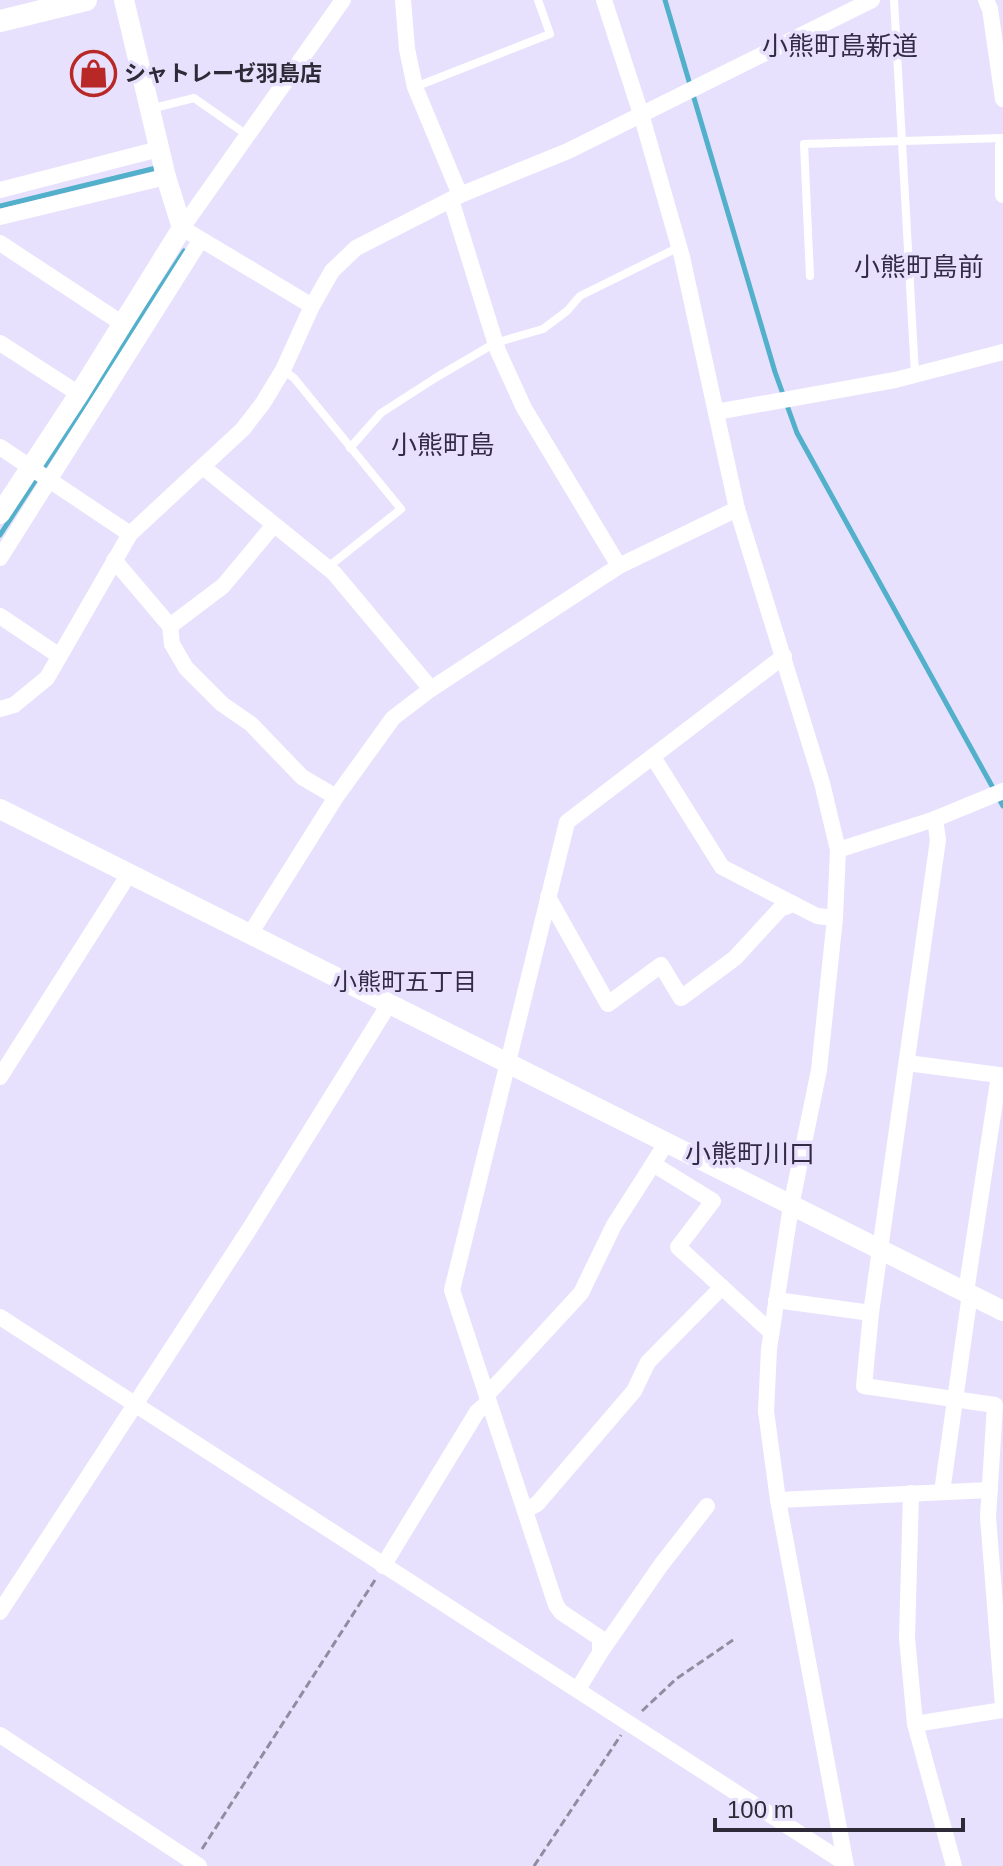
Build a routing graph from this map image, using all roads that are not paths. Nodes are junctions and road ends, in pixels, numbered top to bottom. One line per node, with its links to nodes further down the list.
1 (86, 0): 10 (main road)
2 (124, 0): 13 (street)
3 (343, 0): 15 (street)
4 (403, 0): 11 (street)
5 (538, 0): 11 (lane)
6 (604, 0): 14 (street)
7 (872, 0): 14 (street)
8 (894, 0): 17 (lane)
9 (993, 5): 12 (street)
10 (0, 21)
11 (415, 87): 23 (street)
12 (1003, 99)
13 (149, 109): 15 (lane); 19 (street)
14 (641, 114): 23 (street); 28 (street)
15 (248, 136): 25 (street)
16 (1003, 138): 17 (lane)
17 (902, 139): 29 (lane); 37 (lane)
18 (1003, 146): 22 (street)
19 (159, 149): 20 (street); 21 (street)
20 (166, 177): 24 (street); 25 (street)
21 (0, 190)
22 (1003, 195)
23 (455, 198): 30 (street); 33 (street)
24 (0, 217)
25 (182, 228): 26 (street); 31 (street)
26 (200, 241): 30 (street); 35 (street)
27 (0, 243): 31 (street)
28 (679, 247): 33 (lane); 39 (street)
29 (810, 276)
30 (312, 306): 36 (street)
31 (123, 324): 35 (street)
32 (0, 343): 38 (street)
33 (495, 343): 41 (lane); 50 (street)
34 (1003, 352): 37 (street)
35 (114, 359): 38 (street); 43 (street)
36 (283, 370): 41 (lane); 42 (street)
37 (915, 374): 39 (street)
38 (79, 394): 43 (street)
39 (716, 412): 44 (street)
40 (0, 447): 43 (street)
41 (350, 448): 51 (lane)
42 (203, 467): 46 (street); 47 (street)
43 (41, 473): 45 (street); 47 (street); 48 (street)
44 (737, 509): 50 (street); 55 (street)
45 (0, 514)
46 (273, 526): 51 (street); 53 (street)
47 (130, 534): 49 (street)
48 (0, 558)
49 (114, 560): 53 (street); 54 (street)
50 (619, 566): 56 (street)
51 (327, 568): 56 (street)
52 (0, 616): 54 (street)
53 (170, 626): 60 (street)
54 (58, 655): 57 (street)
55 (784, 656): 58 (street); 63 (street)
56 (431, 689): 60 (street)
57 (0, 709)
58 (653, 757): 65 (street); 66 (street)
59 (1003, 791): 62 (street)
60 (336, 797): 68 (street)
61 (0, 809): 64 (street)
62 (935, 819): 63 (street); 71 (street)
63 (838, 850): 67 (street)
64 (129, 874): 68 (street); 72 (street)
65 (548, 897): 66 (street); 70 (street)
66 (793, 904): 67 (street)
67 (835, 918): 75 (street)
68 (250, 934): 69 (street)
69 (389, 1004): 70 (street); 86 (street)
70 (508, 1063): 73 (street); 84 (street)
71 (907, 1063): 76 (street); 78 (street)
72 (0, 1077)
73 (666, 1143): 74 (street); 75 (street)
74 (653, 1164): 77 (street); 84 (street)
75 (791, 1206): 76 (street); 79 (street)
76 (881, 1250): 78 (street); 81 (street)
77 (722, 1287): 83 (street); 92 (street)
78 (968, 1293): 80 (street); 85 (street)
79 (776, 1300): 81 (street); 83 (street)
80 (1003, 1311)
81 (871, 1313): 85 (street)
82 (0, 1317): 86 (street)
83 (771, 1332): 90 (street)
84 (487, 1399): 92 (street); 93 (street)
85 (956, 1400): 87 (street); 88 (street)
86 (136, 1404): 93 (street); 94 (street)
87 (990, 1490): 88 (street); 97 (street)
88 (942, 1492): 89 (street)
89 (911, 1493): 90 (street); 98 (street)
90 (778, 1500): 101 (street)
91 (707, 1506): 95 (street)
92 (526, 1510): 95 (street)
93 (383, 1566): 96 (street)
94 (0, 1612)
95 (600, 1653): 96 (street)
96 (578, 1689): 101 (street)
97 (1003, 1708): 98 (street)
98 (915, 1724): 102 (street)
99 (0, 1735): 100 (street)
100 (196, 1864)
101 (846, 1865)
102 (954, 1866)

